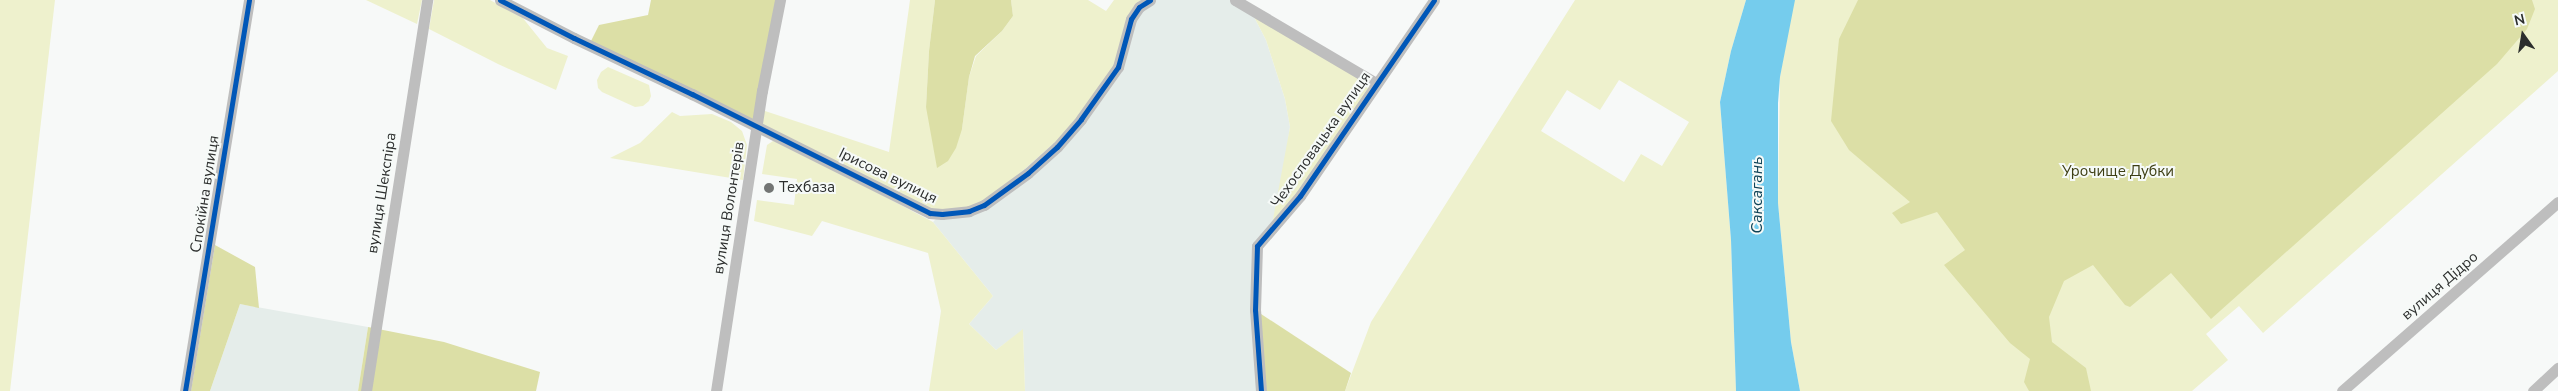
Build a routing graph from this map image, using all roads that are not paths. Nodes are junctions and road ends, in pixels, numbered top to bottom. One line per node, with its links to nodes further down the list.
1 (249, 0): 12 (street, Спокійна вулиця)
2 (427, 0): 13 (street, вулиця Шекспіра)
3 (500, 0): 9 (street, Ірисова вулиця)
4 (780, 0): 9 (street, вулиця Волонтерів)
5 (1150, 0): 9 (street, Ірисова вулиця)
6 (1235, 0): 8 (street)
7 (1434, 0): 8 (street, Чехословацька вулиця)
8 (1376, 83): 15 (street, Чехословацька вулиця)
9 (757, 126): 14 (street, вулиця Волонтерів)
10 (2558, 202): 16 (street, вулиця Дідро)
11 (2558, 368): 17 (street)
12 (185, 391)
13 (366, 391)
14 (716, 391)
15 (1261, 391)
16 (2342, 391)
17 (2533, 391)

